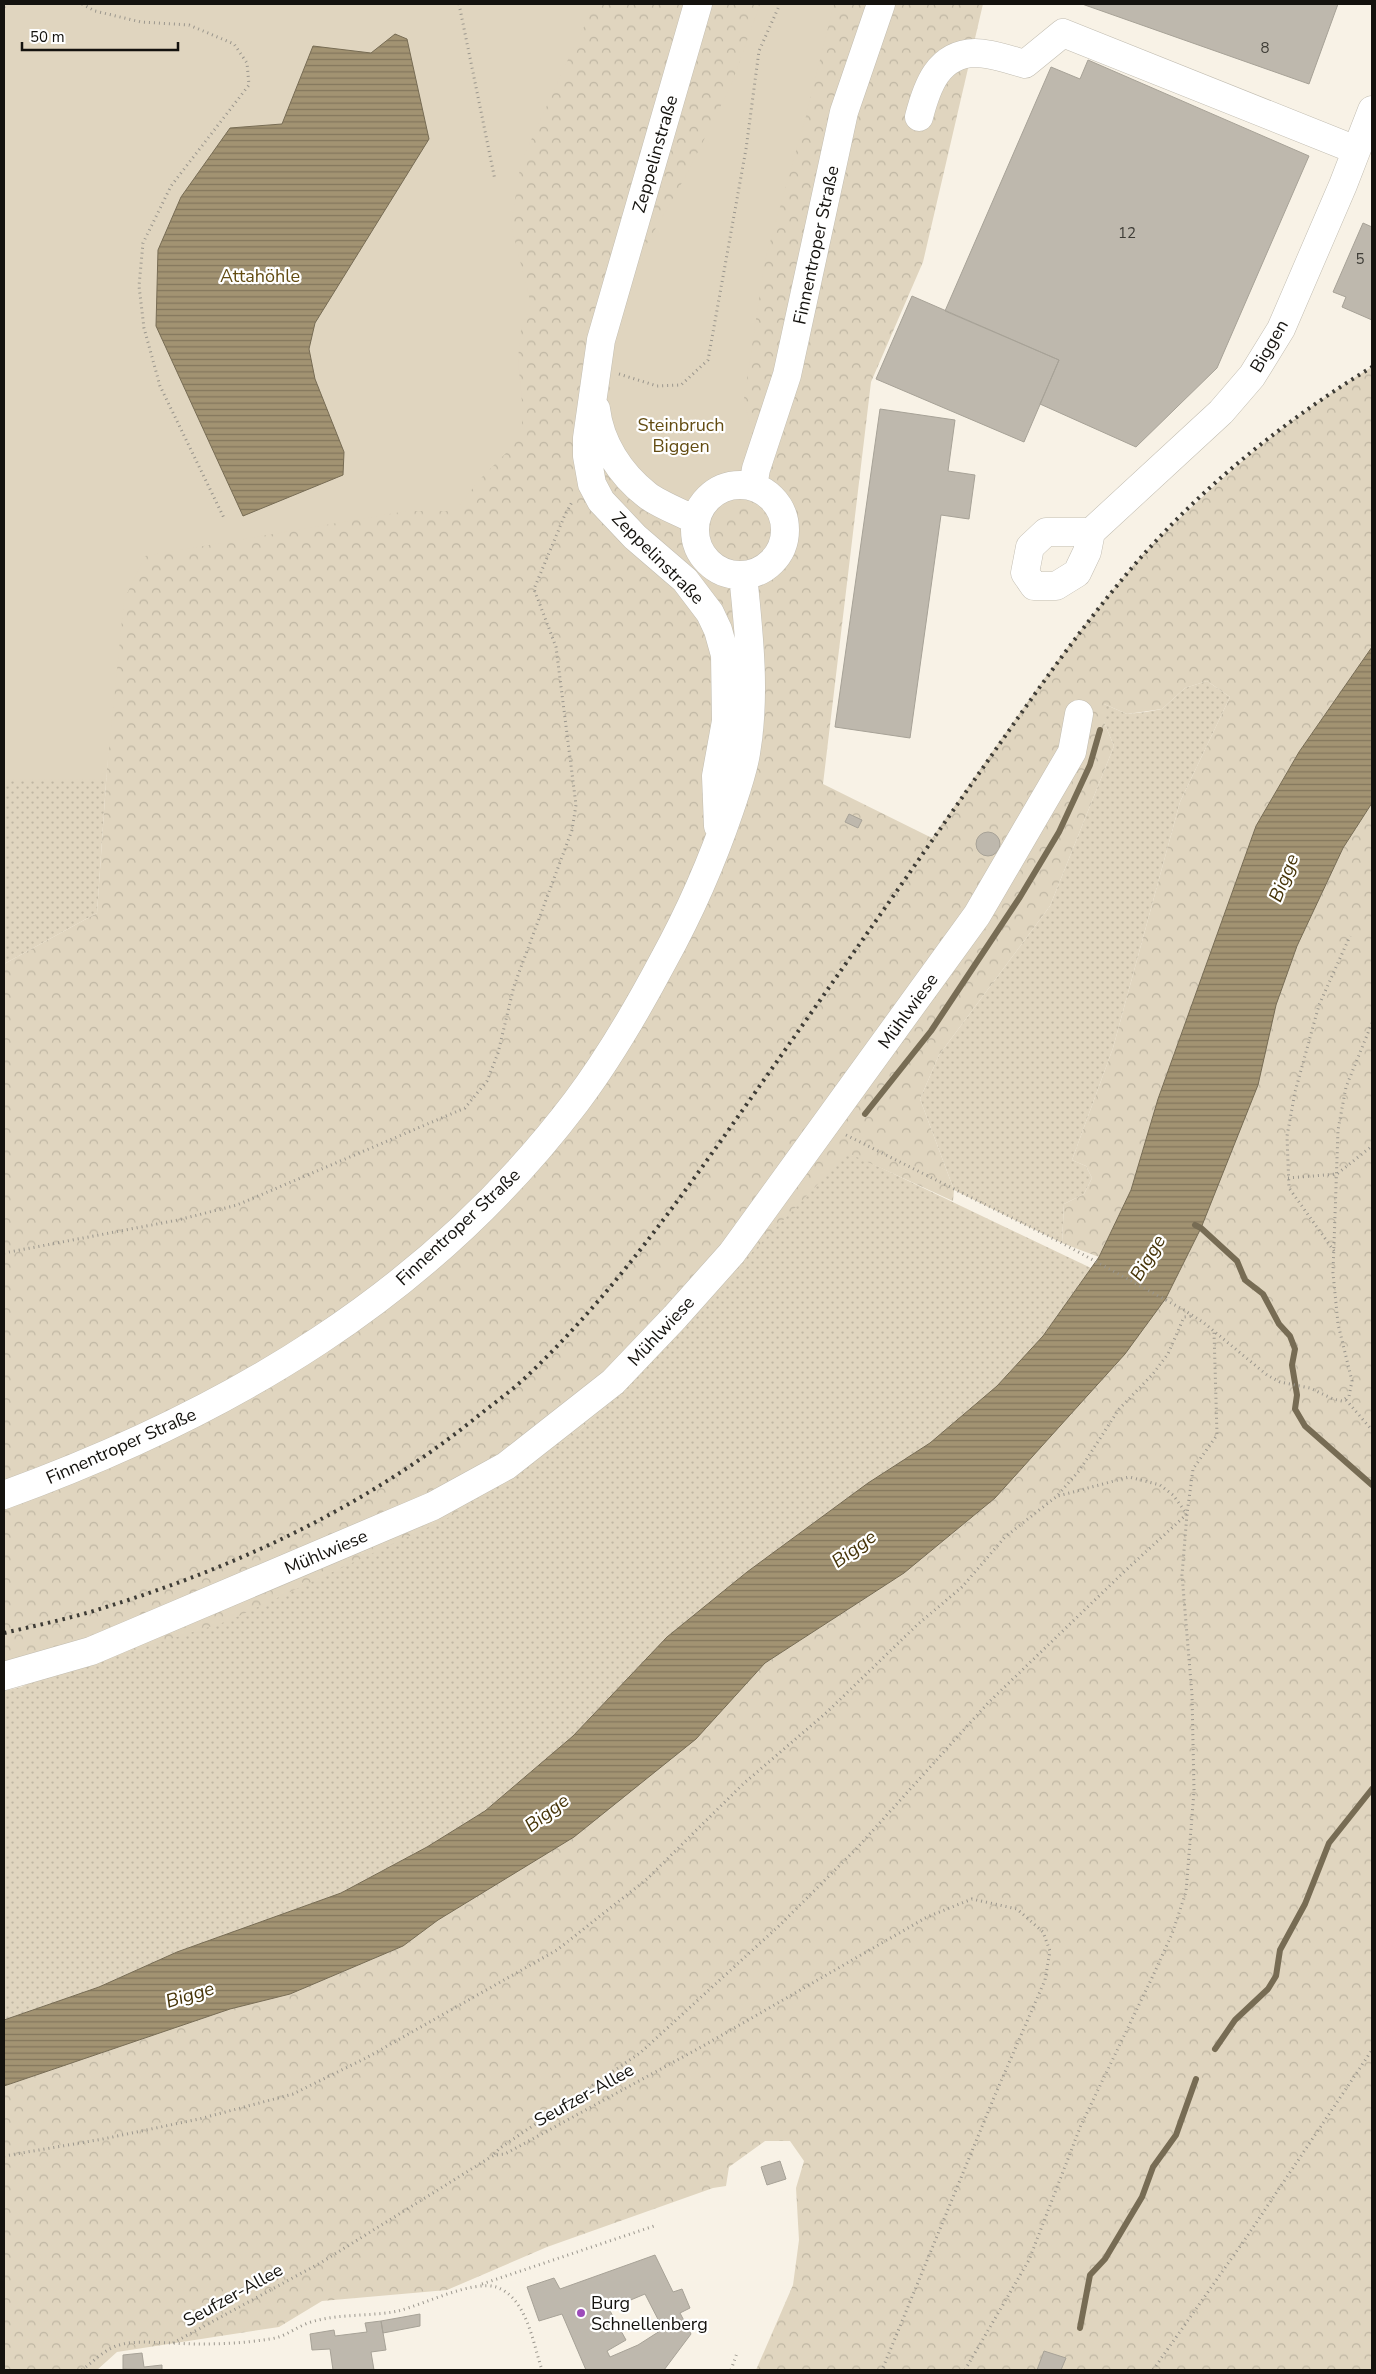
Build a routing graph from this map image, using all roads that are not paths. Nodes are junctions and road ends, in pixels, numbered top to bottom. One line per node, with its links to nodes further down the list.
1 (698, 4): 6 (main road, Zeppelinstraße)
2 (881, 4): 7 (main road, Finnentroper Straße)
3 (1372, 110): 5 (main road, Biggen)
4 (919, 117): 5 (main road)
5 (1356, 150): 9 (main road, Biggen)
6 (596, 380): 8 (main road, Zeppelinstraße); 12 (main road, Zeppelinstraße)
7 (753, 486): 8 (main road); 10 (main road)
8 (695, 520): 10 (main road)
9 (1091, 532)
10 (743, 575): 12 (main road, Finnentroper Straße)
11 (1079, 714): 14 (main road, Mühlwiese)
12 (718, 845): 13 (main road, Finnentroper Straße)
13 (4, 1495)
14 (4, 1676)

